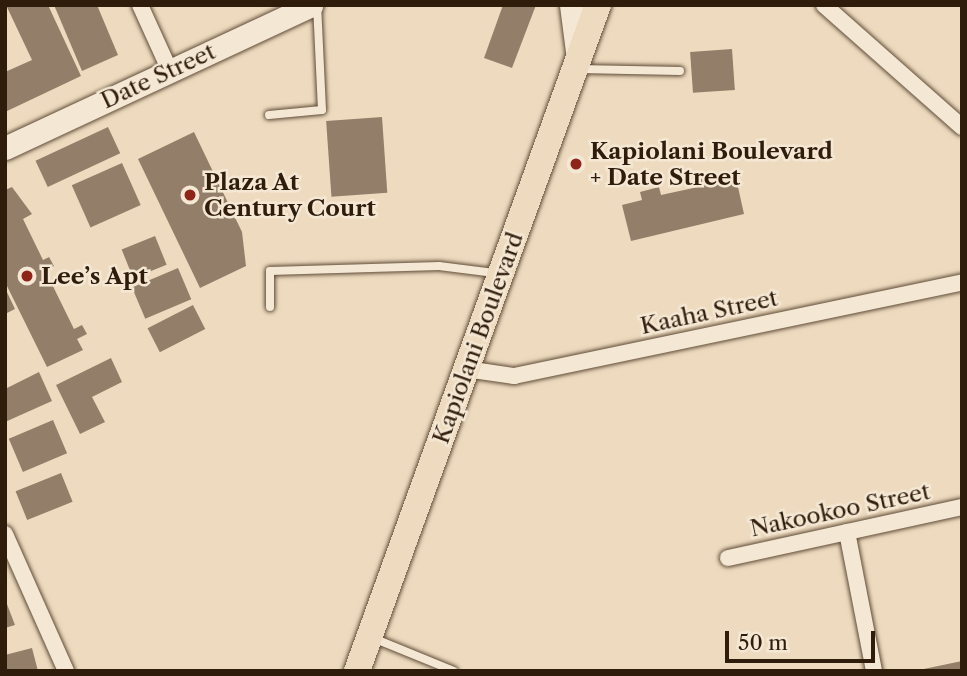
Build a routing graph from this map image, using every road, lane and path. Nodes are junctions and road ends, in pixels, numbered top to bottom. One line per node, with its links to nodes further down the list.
1 (140, 5): 8 (street)
2 (311, 5): 8 (street, Date Street)
3 (317, 5): 10 (lane)
4 (571, 5): 7 (street)
5 (598, 5): 7 (main road, Kapiolani Boulevard)
6 (824, 5): 11 (street)
7 (577, 64): 9 (lane); 13 (main road, Kapiolani Boulevard)
8 (170, 71): 12 (street, Date Street)
9 (680, 71)
10 (269, 115)
11 (962, 127)
12 (5, 148)
13 (501, 274): 15 (lane); 16 (main road, Kapiolani Boulevard)
14 (962, 282): 16 (street, Kaaha Street)
15 (270, 307)
16 (466, 369): 21 (main road, Kapiolani Boulevard)
17 (962, 507): 18 (street, Nakookoo Street)
18 (847, 533): 20 (street, Nakookoo Street); 25 (street)
19 (5, 534): 22 (street)
20 (728, 558)
21 (370, 637): 23 (main road, Kapiolani Boulevard); 24 (lane)
22 (66, 671)
23 (357, 671)
24 (454, 671)
25 (874, 671)

